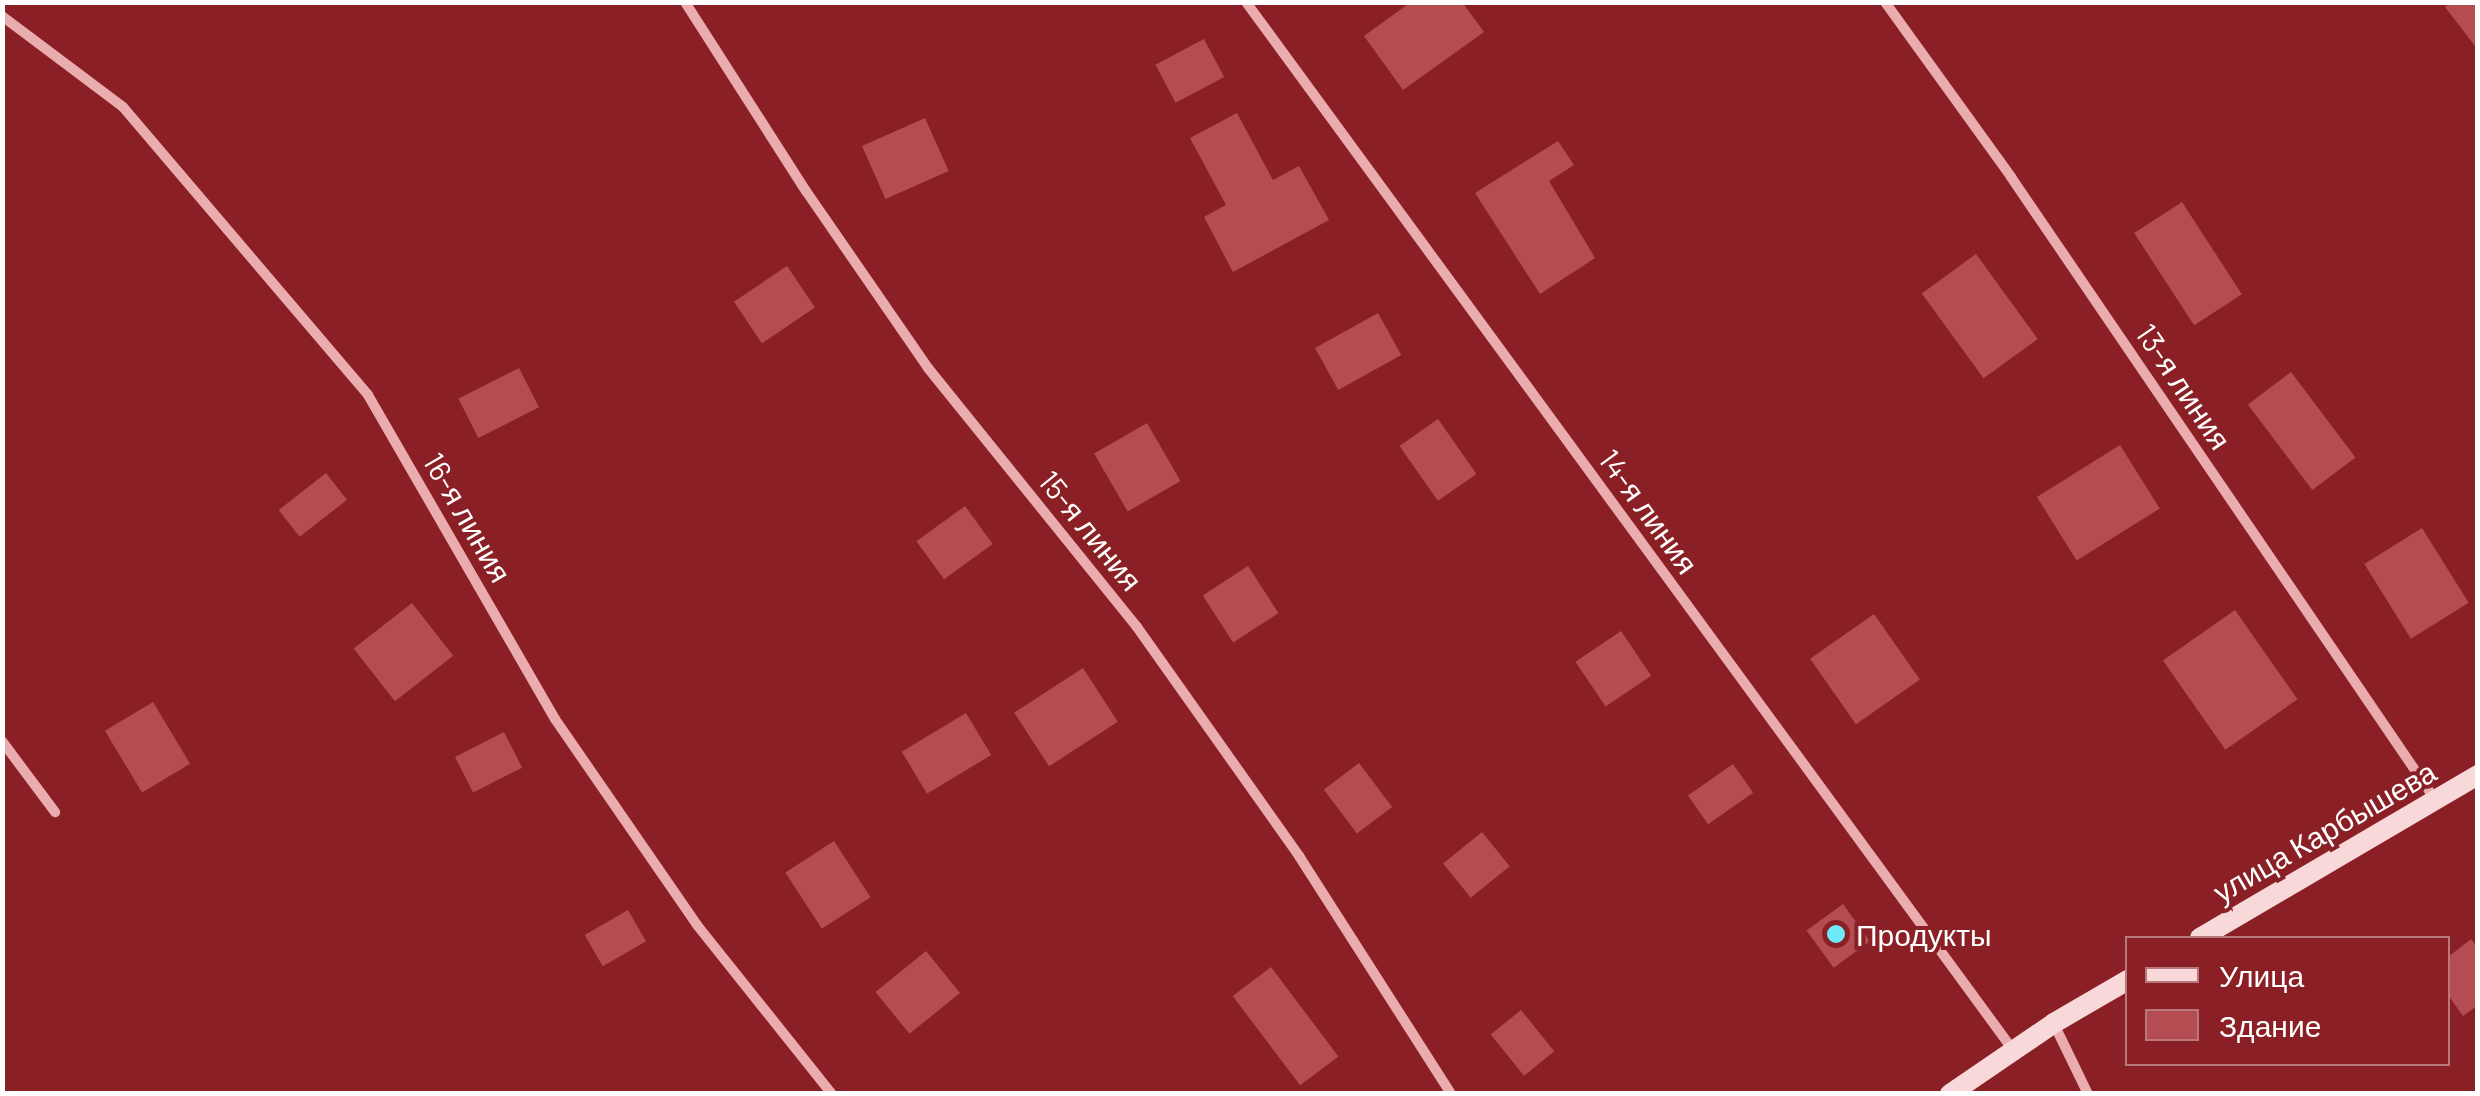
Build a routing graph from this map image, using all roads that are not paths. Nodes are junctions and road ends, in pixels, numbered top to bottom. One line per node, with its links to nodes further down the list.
1 (685, 2): 14 (street, 15-я линия)
2 (1246, 2): 12 (street, 14-я линия)
3 (1885, 2): 7 (street, 13-я линия)
4 (2, 16): 13 (street, 16-я линия)
5 (2, 742): 8 (street)
6 (2478, 775): 7 (main road, улица Карбышева)
7 (2436, 802): 9 (main road, улица Карбышева)
8 (55, 812)
9 (2203, 936)
10 (2125, 982): 11 (main road)
11 (2054, 1023): 12 (main road); 16 (street)
12 (2013, 1050): 15 (main road)
13 (832, 1094)
14 (1451, 1094)
15 (1950, 1094)
16 (2088, 1094)

